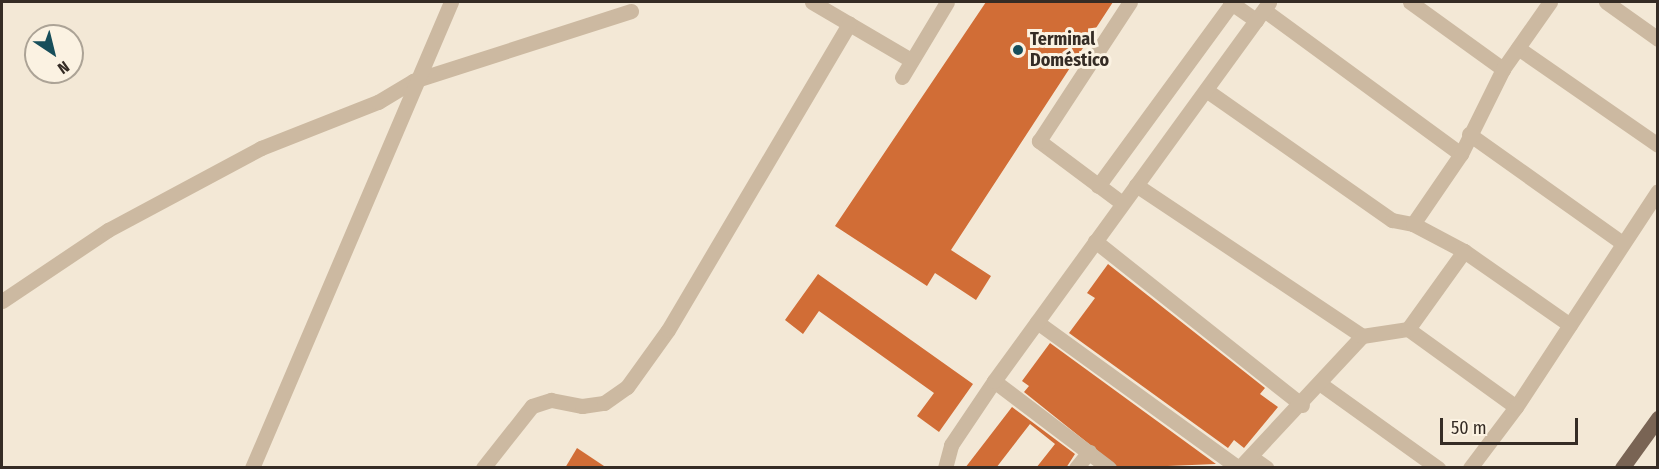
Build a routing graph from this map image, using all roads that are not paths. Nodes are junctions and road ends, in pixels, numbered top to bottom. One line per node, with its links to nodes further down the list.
1 (451, 2): 17 (street)
2 (812, 2): 11 (street)
3 (948, 2): 14 (street)
4 (1130, 2): 23 (street)
5 (1231, 2): 10 (street); 23 (street)
6 (1410, 2): 15 (street)
7 (1550, 2): 13 (street)
8 (1606, 2): 12 (street)
9 (631, 11): 17 (street)
10 (1263, 11): 18 (street); 21 (street)
11 (849, 24): 14 (street); 43 (street)
12 (1658, 39)
13 (1518, 48): 15 (street); 20 (street)
14 (911, 60): 16 (street)
15 (1503, 69): 19 (street)
16 (902, 77)
17 (413, 81): 30 (street); 42 (street)
18 (1206, 90): 22 (street); 26 (street)
19 (1470, 135): 21 (street); 28 (street)
20 (1658, 145)
21 (1461, 154): 26 (street)
22 (1136, 185): 25 (street); 34 (street)
23 (1098, 186): 25 (street)
24 (1658, 191): 28 (street)
25 (1122, 203): 27 (street)
26 (1413, 224): 29 (street)
27 (1095, 241): 31 (street); 37 (street)
28 (1622, 242): 32 (street)
29 (1464, 251): 32 (street); 33 (street)
30 (2, 301)
31 (1037, 322): 35 (street); 41 (street)
32 (1570, 325): 38 (street)
33 (1408, 329): 34 (street); 38 (street)
34 (1362, 336): 36 (street)
35 (994, 381): 40 (street); 44 (street)
36 (1322, 385): 37 (street); 48 (street)
37 (1302, 405): 41 (street)
38 (1516, 407): 49 (street)
39 (1658, 418): 50 (main road)
40 (1089, 452): 45 (street); 46 (street)
41 (1243, 464): 47 (street)
42 (252, 468)
43 (483, 468)
44 (945, 468)
45 (1076, 468)
46 (1109, 468)
47 (1267, 468)
48 (1438, 468)
49 (1470, 468)
50 (1622, 468)

